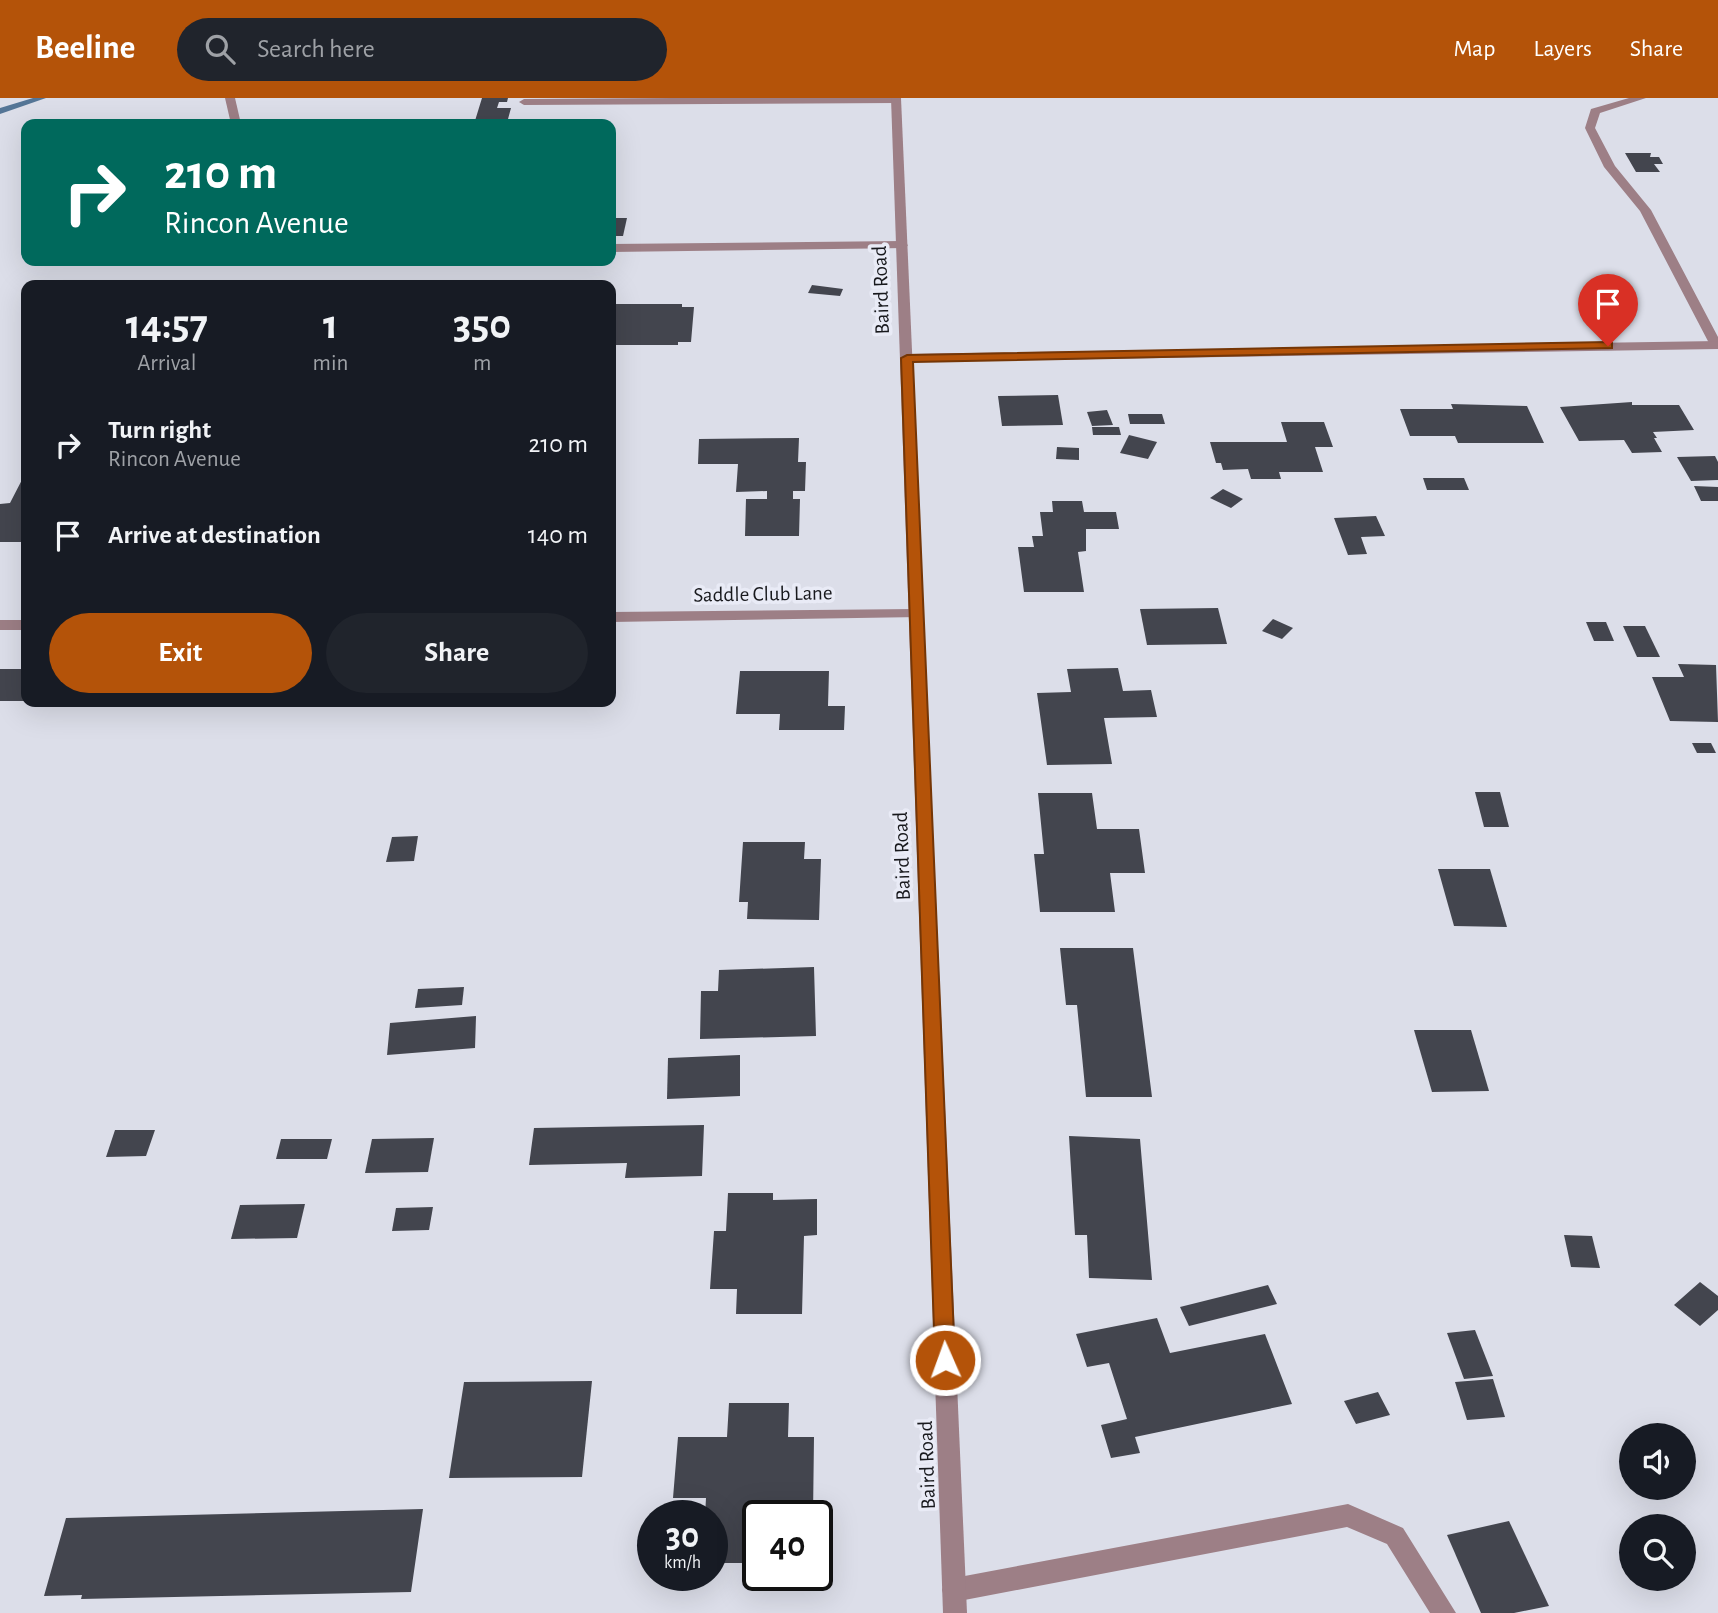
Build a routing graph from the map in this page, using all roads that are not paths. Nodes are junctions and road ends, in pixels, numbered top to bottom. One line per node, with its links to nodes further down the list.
1 (230, 98): 5 (street)
2 (1642, 98): 8 (street)
3 (896, 99): 4 (street); 6 (street, Baird Road)
4 (524, 102)
5 (235, 119)
6 (902, 245): 7 (street); 9 (street, Baird Road)
7 (616, 248)
8 (1717, 345): 9 (street)
9 (907, 358): 10 (street, Baird Road)
10 (915, 614): 11 (street, Saddle Club Lane); 14 (street, Baird Road)
11 (616, 617)
12 (0, 625): 13 (street)
13 (21, 625)
14 (955, 1601): 15 (street)
15 (1444, 1613)

